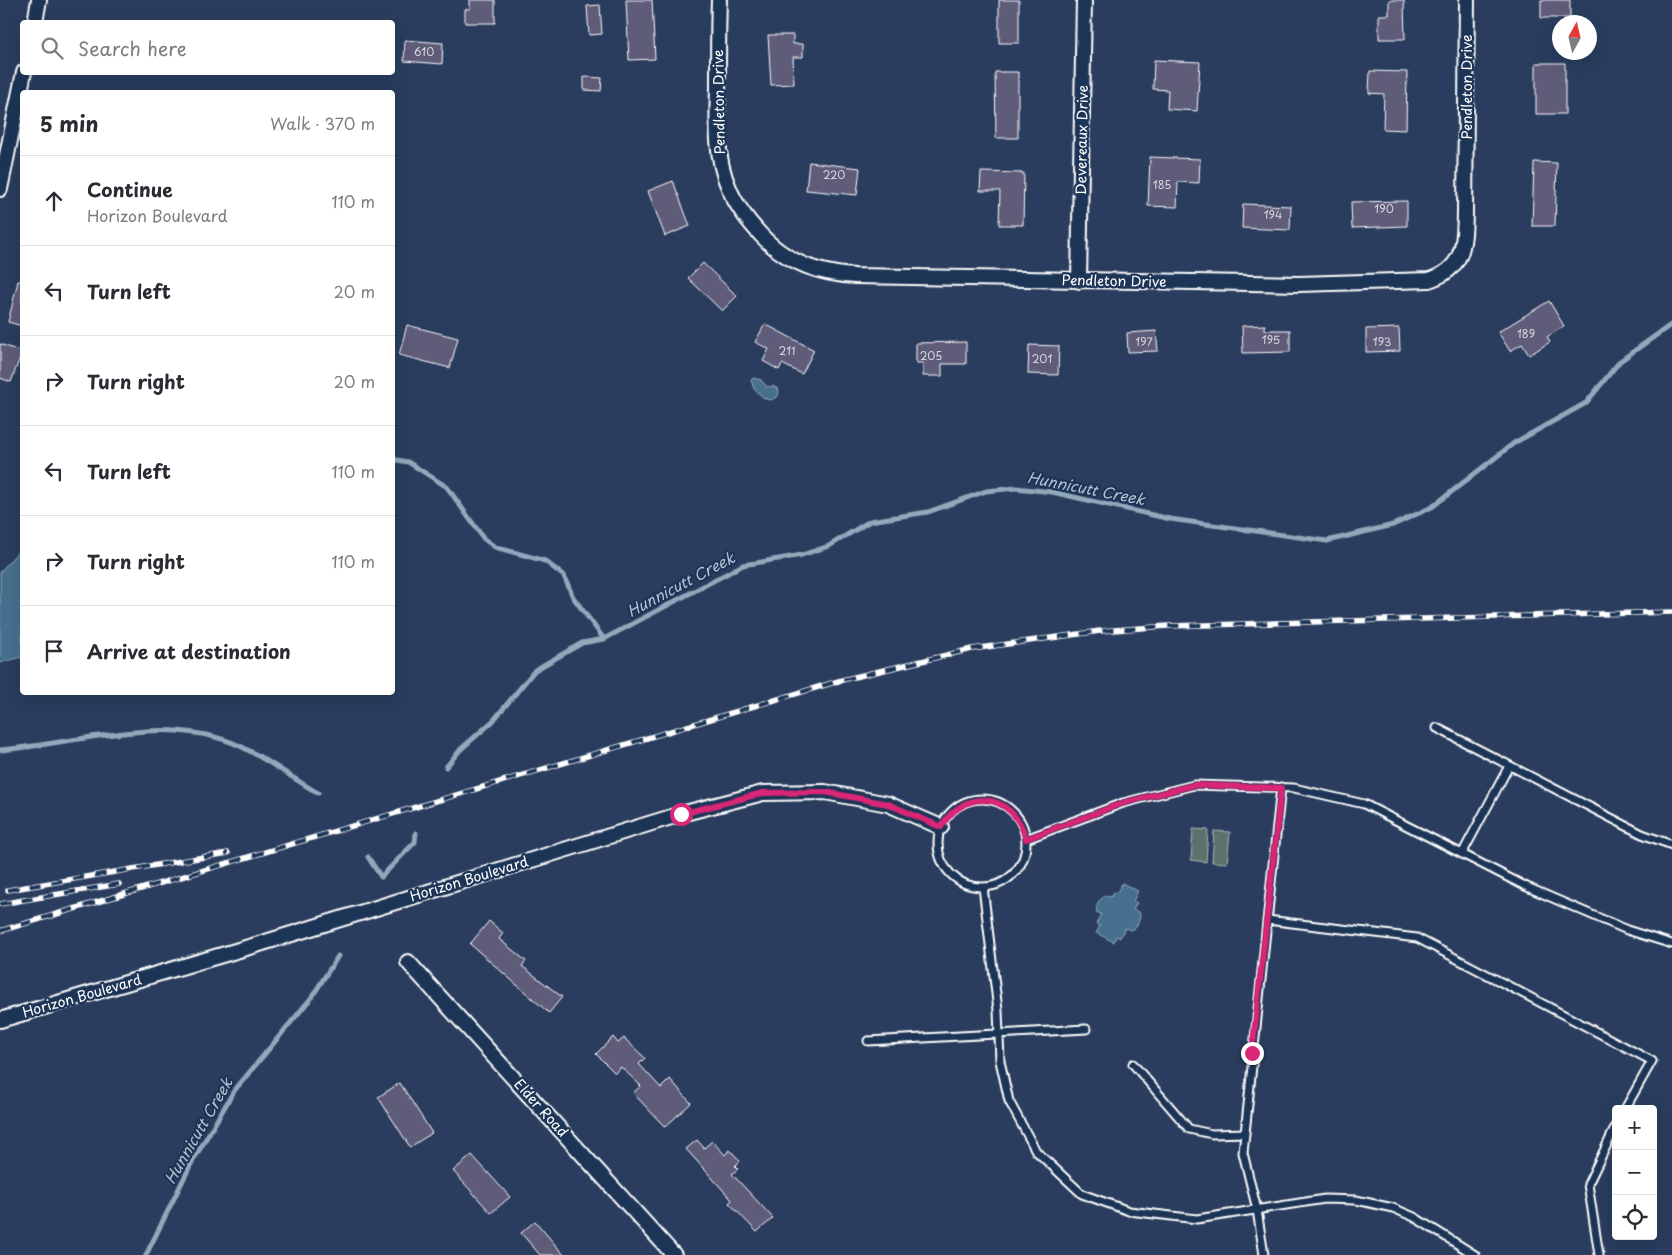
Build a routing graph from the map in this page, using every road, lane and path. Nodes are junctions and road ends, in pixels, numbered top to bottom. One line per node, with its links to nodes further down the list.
1 (39, 0): 5 (street)
2 (719, 0): 10 (street, Pendleton Drive)
3 (1084, 0): 10 (street, Devereaux Drive)
4 (1467, 0): 10 (street, Pendleton Drive)
5 (35, 20)
6 (23, 75): 7 (street)
7 (20, 90)
8 (20, 92): 9 (street)
9 (0, 189)
10 (1079, 281)
11 (1437, 728): 12 (lane)
12 (1509, 766): 16 (lane); 17 (lane)
13 (1281, 788): 15 (lane); 17 (lane); 19 (lane)
14 (941, 827): 15 (lane); 18 (lane); 22 (street, Horizon Boulevard)
15 (1026, 839): 18 (lane)
16 (1672, 845)
17 (1462, 854): 20 (lane)
18 (984, 887): 24 (lane)
19 (1267, 920): 27 (lane); 28 (lane)
20 (1672, 944)
21 (408, 962): 32 (street, Elder Road)
22 (0, 1020)
23 (1086, 1030): 24 (lane)
24 (999, 1034): 25 (lane); 30 (lane)
25 (868, 1041)
26 (1133, 1064): 28 (lane)
27 (1627, 1105)
28 (1245, 1132): 30 (lane)
29 (1612, 1134): 35 (lane)
30 (1257, 1210): 31 (lane); 33 (lane)
31 (1466, 1253): 34 (lane)
32 (674, 1255)
33 (1264, 1255)
34 (1475, 1255)
35 (1600, 1255)

